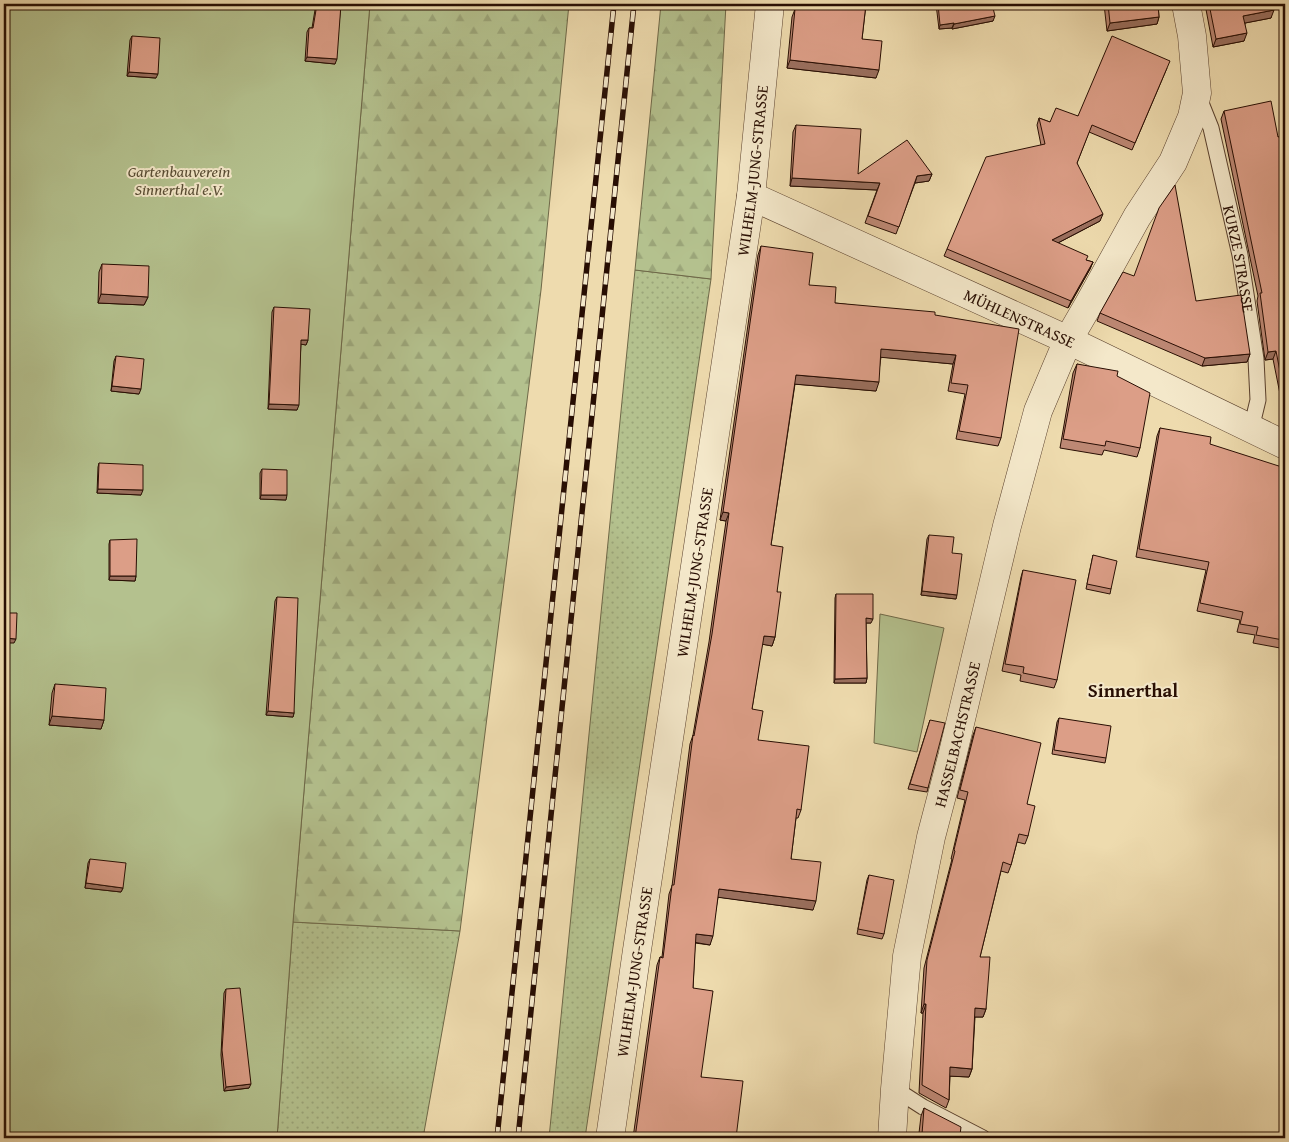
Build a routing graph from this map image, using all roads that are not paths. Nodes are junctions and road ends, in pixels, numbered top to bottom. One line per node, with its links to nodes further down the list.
1 (770, 4): 4 (street, WILHELM-JUNG-STRASSE)
2 (1186, 4): 3 (street, KURZE STRASSE)
3 (1197, 93): 5 (street, KURZE STRASSE); 6 (lane, KURZE STRASSE)
4 (751, 196): 5 (street, MÜHLENSTRASSE); 9 (street, WILHELM-JUNG-STRASSE)
5 (1068, 340): 6 (street, MÜHLENSTRASSE); 8 (street, HASSELBACHSTRASSE)
6 (1251, 429): 7 (street, MÜHLENSTRASSE)
7 (1285, 445)
8 (894, 1089): 10 (street, HASSELBACHSTRASSE); 11 (lane)
9 (610, 1138)
10 (892, 1138)
11 (983, 1138)

